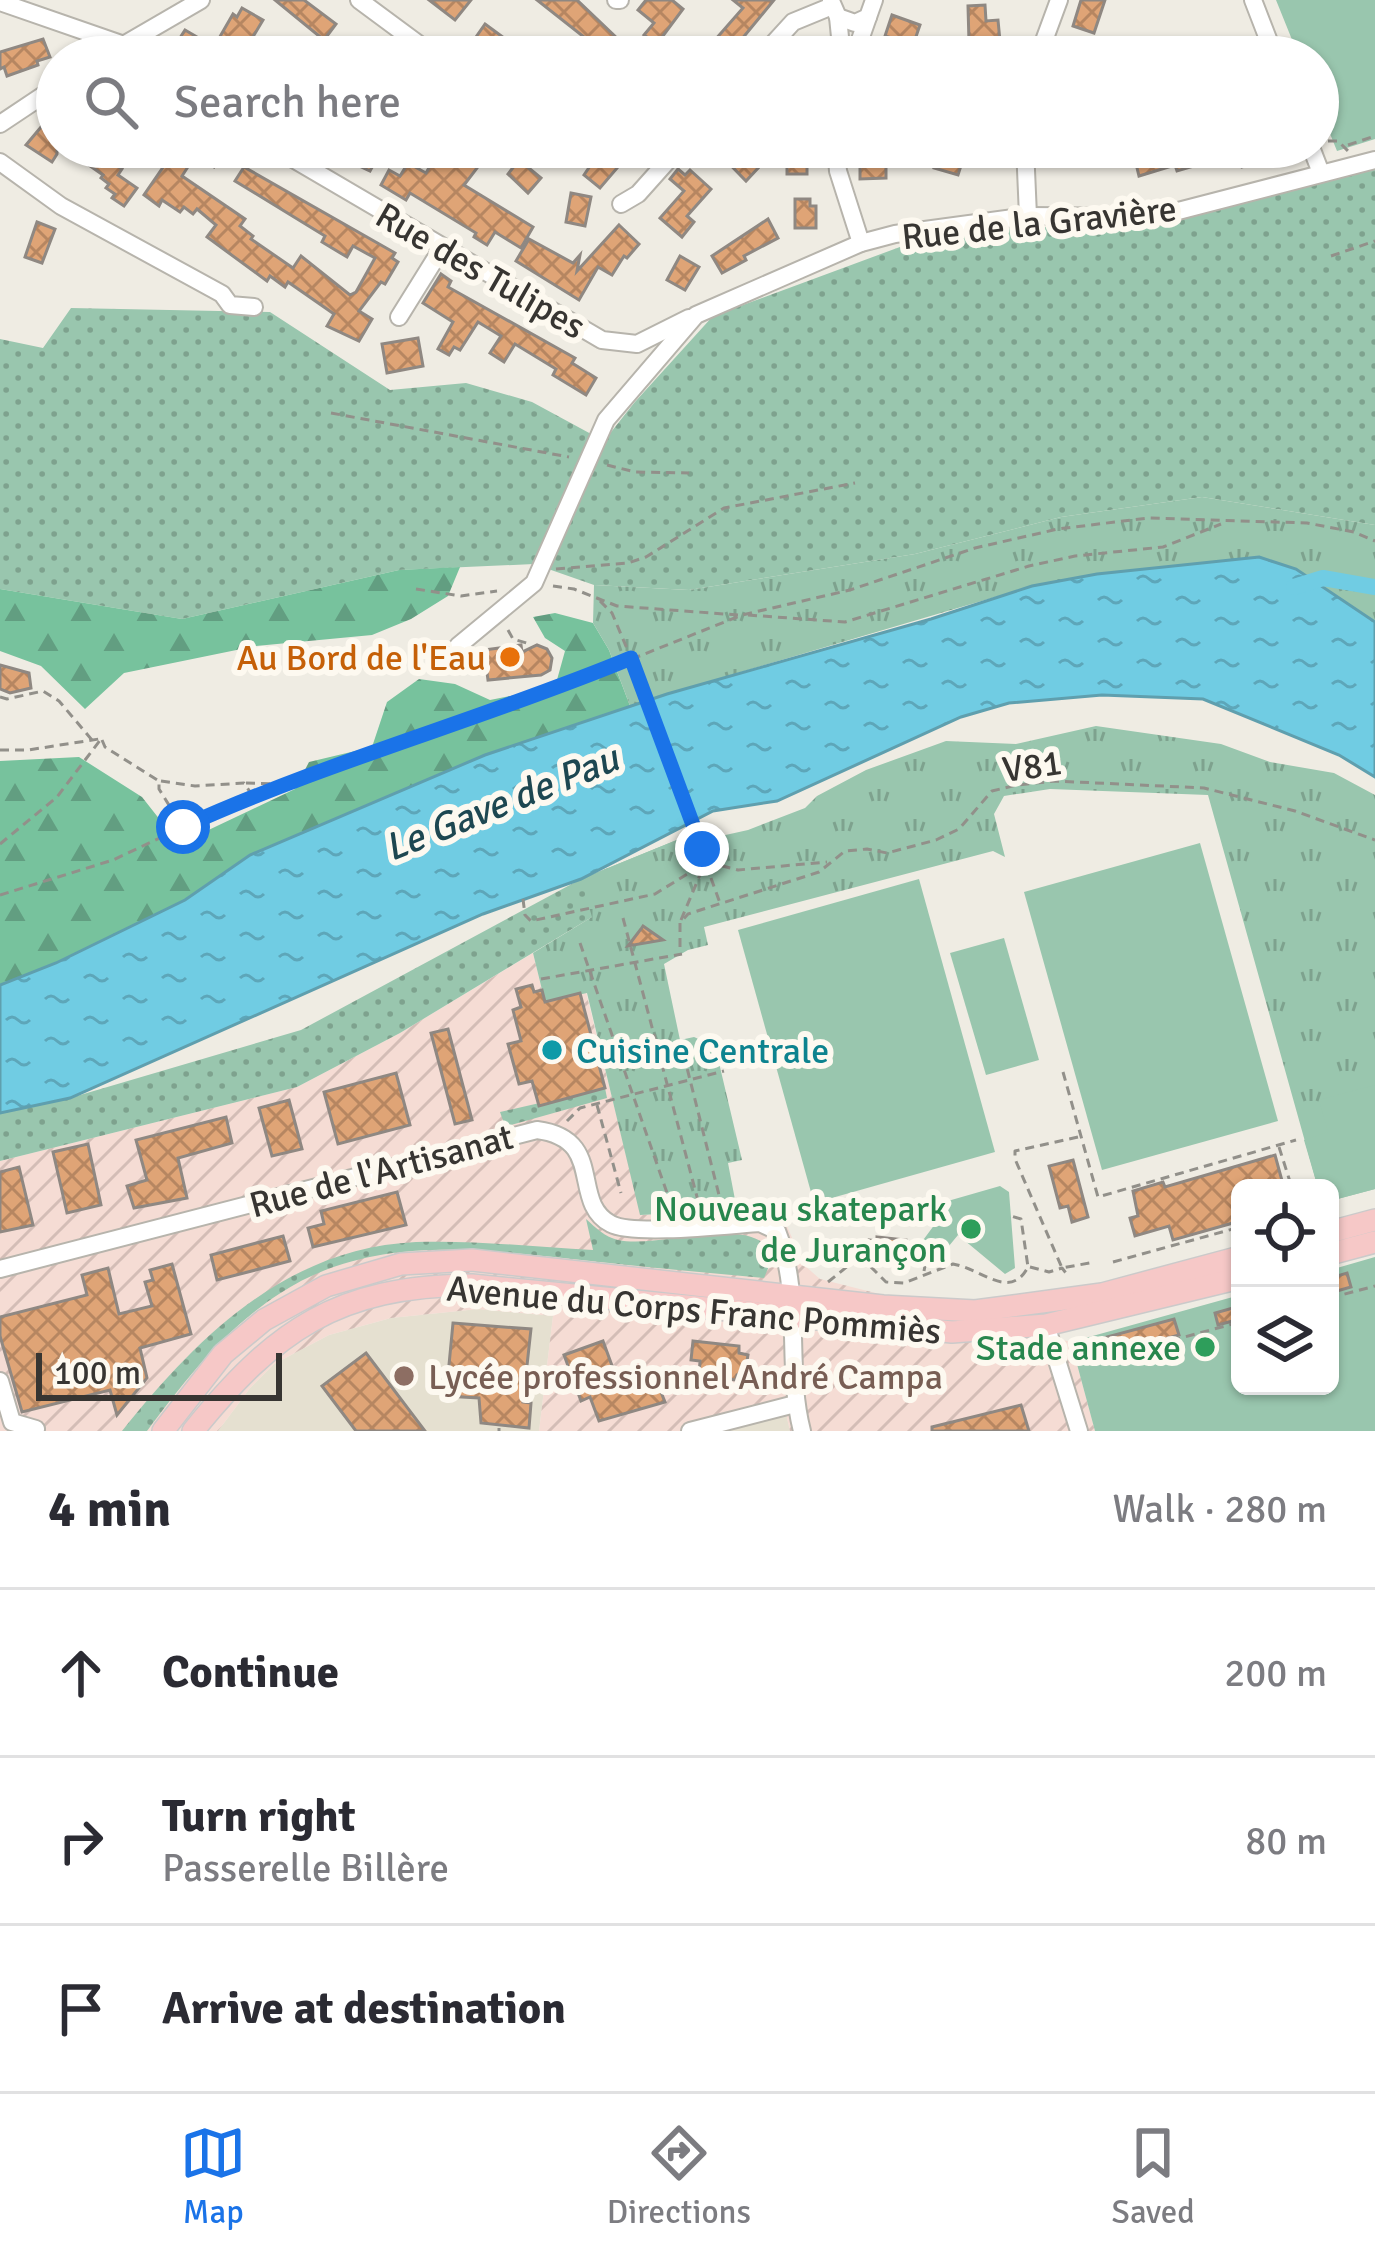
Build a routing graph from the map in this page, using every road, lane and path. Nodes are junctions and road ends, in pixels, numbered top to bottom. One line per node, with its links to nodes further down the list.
1 (201, 0): 9 (street)
2 (358, 0): 10 (street)
3 (1059, 0): 13 (street)
4 (1253, 0): 14 (street)
5 (0, 2): 8 (street)
6 (873, 5): 7 (street); 12 (street)
7 (834, 8): 11 (street)
8 (90, 36)
9 (151, 36)
10 (407, 36)
11 (780, 36)
12 (862, 36)
13 (1046, 36)
14 (1267, 36)
15 (36, 100): 16 (street)
16 (0, 124)
17 (1375, 136): 19 (path)
18 (1339, 142): 19 (path)
19 (1345, 146): 22 (path)
20 (1375, 160): 22 (street, Rue de la Gravière)
21 (0, 162): 35 (street)
22 (1354, 164): 28 (street, Rue de la Gravière)
23 (309, 168): 33 (street, Rue des Tulipes)
24 (661, 168): 29 (street)
25 (838, 168): 32 (street)
26 (1026, 168): 30 (street)
27 (1320, 168): 28 (street)
28 (1321, 173): 30 (street, Rue de la Gravière)
29 (621, 204)
30 (1028, 216): 32 (street, Rue de la Gravière)
31 (1375, 242): 34 (path)
32 (861, 243): 36 (street, Rue de la Gravière)
33 (442, 248): 36 (street, Rue des Tulipes); 37 (street)
34 (1331, 256)
35 (254, 307)
36 (695, 315): 39 (street, Rue de la Gravière)
37 (399, 317)
38 (331, 413): 39 (path)
39 (589, 460): 40 (path); 45 (street, Rue de la Gravière)
40 (688, 473)
41 (855, 483): 44 (path)
42 (1227, 521): 43 (path); 48 (path); 48 (path)
43 (1375, 542)
44 (646, 557)
45 (534, 583): 46 (path); 47 (street, Rue de la Gravière)
46 (599, 599): 48 (path); 51 (path)
47 (496, 614): 49 (path); 50 (street, Rue de la Gravière)
48 (742, 615): 51 (path)
49 (530, 644)
50 (458, 646)
51 (632, 659): 58 (path); 63 (path)
52 (0, 698): 54 (path)
53 (101, 739): 54 (path); 56 (path); 62 (path)
54 (92, 740): 55 (path)
55 (0, 750)
56 (159, 781): 57 (path); 60 (path)
57 (244, 783): 58 (path); 59 (path)
58 (287, 785): 59 (path)
59 (253, 798): 60 (path)
60 (183, 827): 65 (path)
61 (1375, 840): 64 (path, V81)
62 (0, 844)
63 (706, 862): 64 (path); 66 (path); 67 (path); 69 (path)
64 (829, 862): 67 (path, V81)
65 (0, 895)
66 (524, 899)
67 (720, 903): 69 (path, V81)
68 (622, 918): 73 (path)
69 (680, 923): 71 (path)
70 (580, 943): 74 (path)
71 (680, 946)
72 (682, 954): 73 (path)
73 (634, 962): 74 (path); 80 (path)
74 (589, 970): 75 (path); 81 (path)
75 (541, 979)
76 (680, 1040): 79 (path)
77 (724, 1071): 79 (path)
78 (1063, 1072): 84 (path)
79 (690, 1080): 80 (path); 91 (path)
80 (667, 1086): 81 (path); 92 (path)
81 (633, 1094): 82 (path); 93 (path)
82 (597, 1103): 83 (path); 88 (path)
83 (554, 1132): 93 (street, Rue de l'Artisanat); 106 (street, Rue de l'Artisanat)
84 (1081, 1136): 86 (path); 105 (path)
85 (1296, 1140): 86 (path)
86 (1279, 1145): 87 (path)
87 (1289, 1179)
88 (621, 1193)
89 (1011, 1216): 98 (path)
90 (1375, 1220): 95 (main road)
91 (726, 1225): 92 (street, Rue de l'Artisanat); 113 (street, Rue de l'Artisanat)
92 (705, 1226): 93 (street, Rue de l'Artisanat)
93 (679, 1227)
94 (1231, 1229): 103 (path)
95 (1339, 1230)
96 (1375, 1242): 100 (main road)
97 (1017, 1247): 98 (path)
98 (1025, 1247): 104 (path)
99 (928, 1251): 107 (path)
100 (1339, 1252)
101 (1231, 1259): 113 (main road, Avenue du Corps Franc Pommiès)
102 (1096, 1262): 105 (path)
103 (1113, 1262)
104 (1028, 1267): 105 (path); 107 (path)
105 (1062, 1268): 110 (path)
106 (0, 1269)
107 (925, 1272): 109 (path)
108 (1231, 1280): 114 (main road, Avenue du Corps Franc Pommiès)
109 (825, 1284)
110 (1076, 1286)
111 (1375, 1286): 112 (path)
112 (1339, 1296)
113 (792, 1306): 114 (main road, Avenue du Corps Franc Pommiès); 118 (street); 120 (main road, Avenue du Corps Franc Pommiès); 121 (main road, Avenue du Corps Franc Pommiès)
114 (1046, 1324): 124 (street)
115 (1231, 1324): 116 (path)
116 (1099, 1360)
117 (0, 1381): 119 (street)
118 (795, 1404): 122 (street); 123 (street)
119 (36, 1429)
120 (163, 1431)
121 (193, 1431)
122 (690, 1431)
123 (802, 1431)
124 (1079, 1431)

